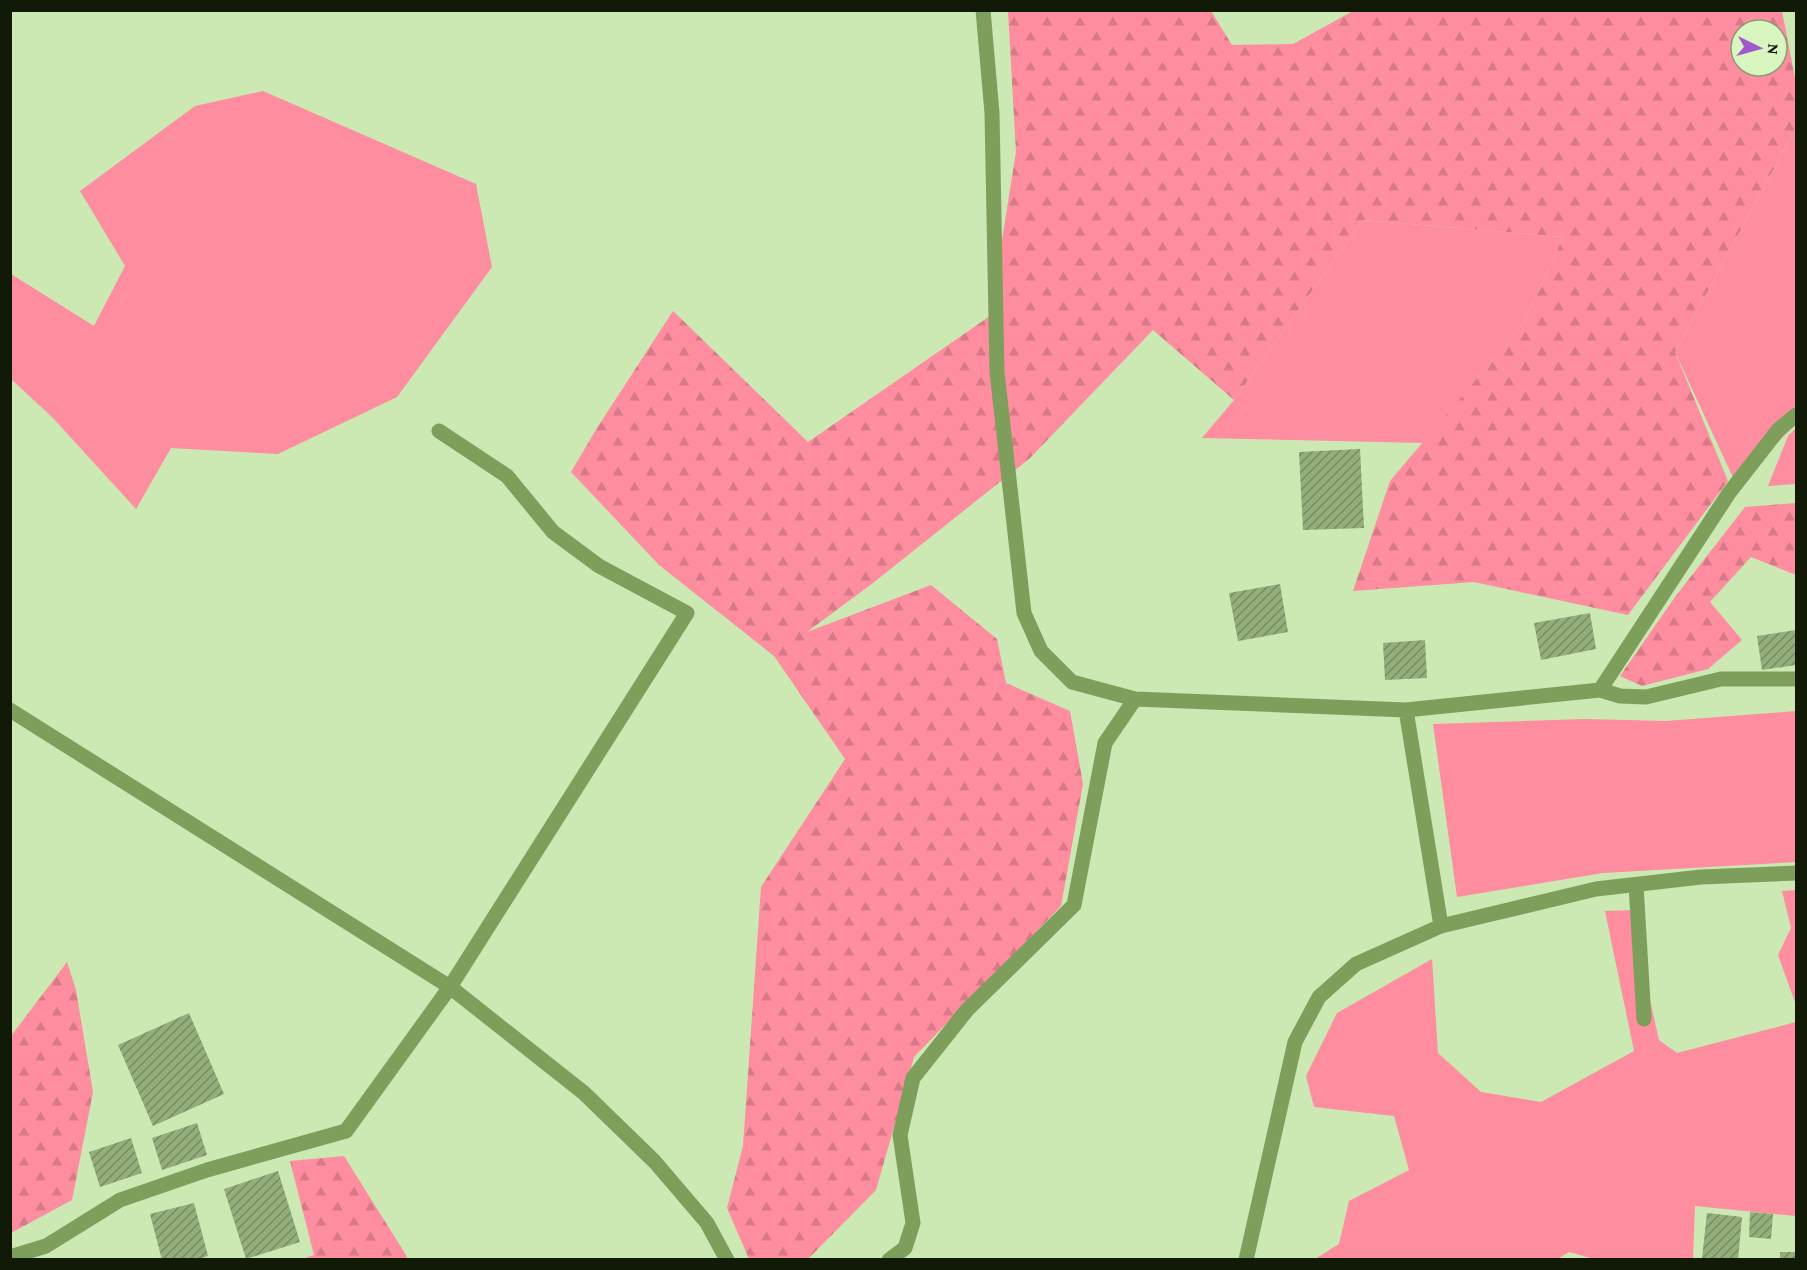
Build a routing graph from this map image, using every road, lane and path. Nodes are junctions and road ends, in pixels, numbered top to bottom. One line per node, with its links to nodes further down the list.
1 (983, 10): 6 (street)
2 (1797, 415): 5 (street)
3 (439, 431): 12 (street)
4 (1797, 679): 5 (street)
5 (1600, 690): 8 (street)
6 (1135, 699): 8 (street); 16 (street)
7 (10, 710): 12 (street)
8 (1406, 710): 11 (street)
9 (1797, 873): 10 (street)
10 (1636, 885): 11 (street); 13 (street)
11 (1441, 926): 17 (street)
12 (450, 987): 14 (street); 15 (street)
13 (1644, 1019)
14 (10, 1257)
15 (727, 1260)
16 (889, 1260)
17 (1246, 1260)

